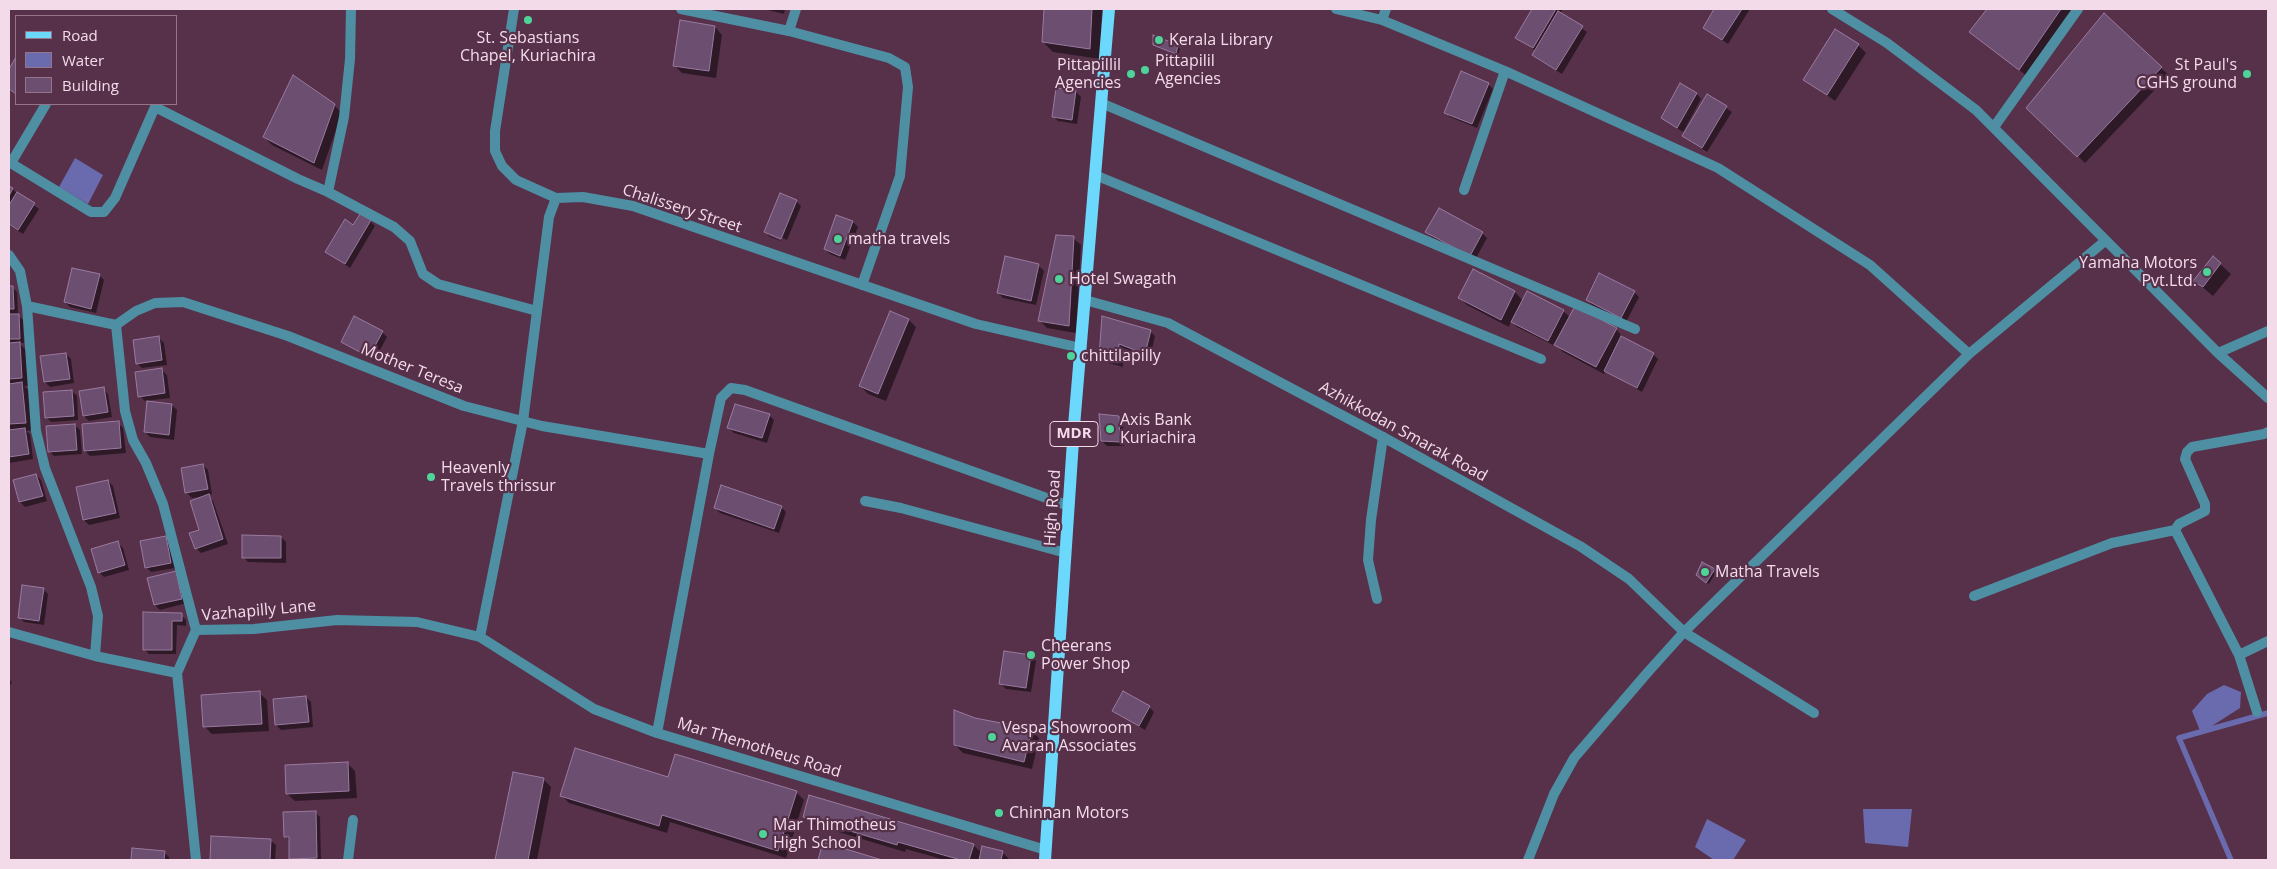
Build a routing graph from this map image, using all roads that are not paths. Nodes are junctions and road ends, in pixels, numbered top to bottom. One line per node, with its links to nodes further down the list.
1 (351, 9): 20 (street)
2 (514, 9): 21 (street)
3 (681, 9): 11 (street)
4 (796, 9): 11 (street)
5 (1109, 9): 13 (main road, High Road / MDR)
6 (1336, 9): 10 (street)
7 (1386, 9): 10 (street)
8 (1832, 9): 16 (street)
9 (2078, 9): 16 (street)
10 (1382, 20): 12 (street)
11 (789, 31): 24 (street)
12 (1505, 71): 19 (street); 33 (street)
13 (1101, 103): 18 (main road, High Road / MDR); 29 (street)
14 (45, 105): 17 (street)
15 (156, 106): 17 (street); 20 (street)
16 (1994, 127): 22 (street)
17 (10, 163)
18 (1095, 175): 25 (main road, High Road / MDR); 34 (street)
19 (1464, 190)
20 (328, 192): 27 (street)
21 (556, 198): 24 (street, Chalissery Street); 27 (street)
22 (2105, 241): 32 (street); 33 (street)
23 (9, 256): 26 (street)
24 (862, 285): 31 (street, Chalissery Street)
25 (1085, 300): 31 (main road, High Road / MDR); 38 (street, Azhikkodan Smarak Road)
26 (27, 306): 28 (street); 52 (street)
27 (537, 311): 36 (street)
28 (116, 325): 36 (street, Mother Teresa); 46 (street)
29 (1634, 329)
30 (2268, 331): 32 (street)
31 (1081, 348): 41 (main road, High Road / MDR)
32 (2218, 353): 35 (street)
33 (1969, 354): 48 (street)
34 (1541, 359)
35 (2268, 398)
36 (523, 421): 39 (street, Mother Teresa); 49 (street)
37 (2268, 432): 42 (street)
38 (1383, 437): 45 (street); 48 (street, Azhikkodan Smarak Road)
39 (709, 454): 41 (street); 56 (street)
40 (865, 501): 43 (street)
41 (1069, 506): 43 (main road, High Road / MDR)
42 (2174, 530): 44 (street); 51 (street)
43 (1066, 553): 58 (main road, High Road / MDR)
44 (1974, 596)
45 (1377, 599)
46 (196, 630): 49 (street, Vazhapilly Lane); 53 (street, Vazhapilly Lane)
47 (9, 632): 52 (street)
48 (1684, 632): 55 (street, Azhikkodan Smarak Road); 61 (street)
49 (480, 638): 56 (street, Mar Themotheus Road)
50 (2268, 641): 51 (street)
51 (2239, 655): 54 (street)
52 (95, 656): 53 (street)
53 (177, 672): 59 (street)
54 (2257, 712)
55 (1814, 713)
56 (657, 733): 58 (street, Mar Themotheus Road)
57 (353, 820): 60 (street)
58 (1045, 855)
59 (196, 860)
60 (348, 860)
61 (1528, 860)

